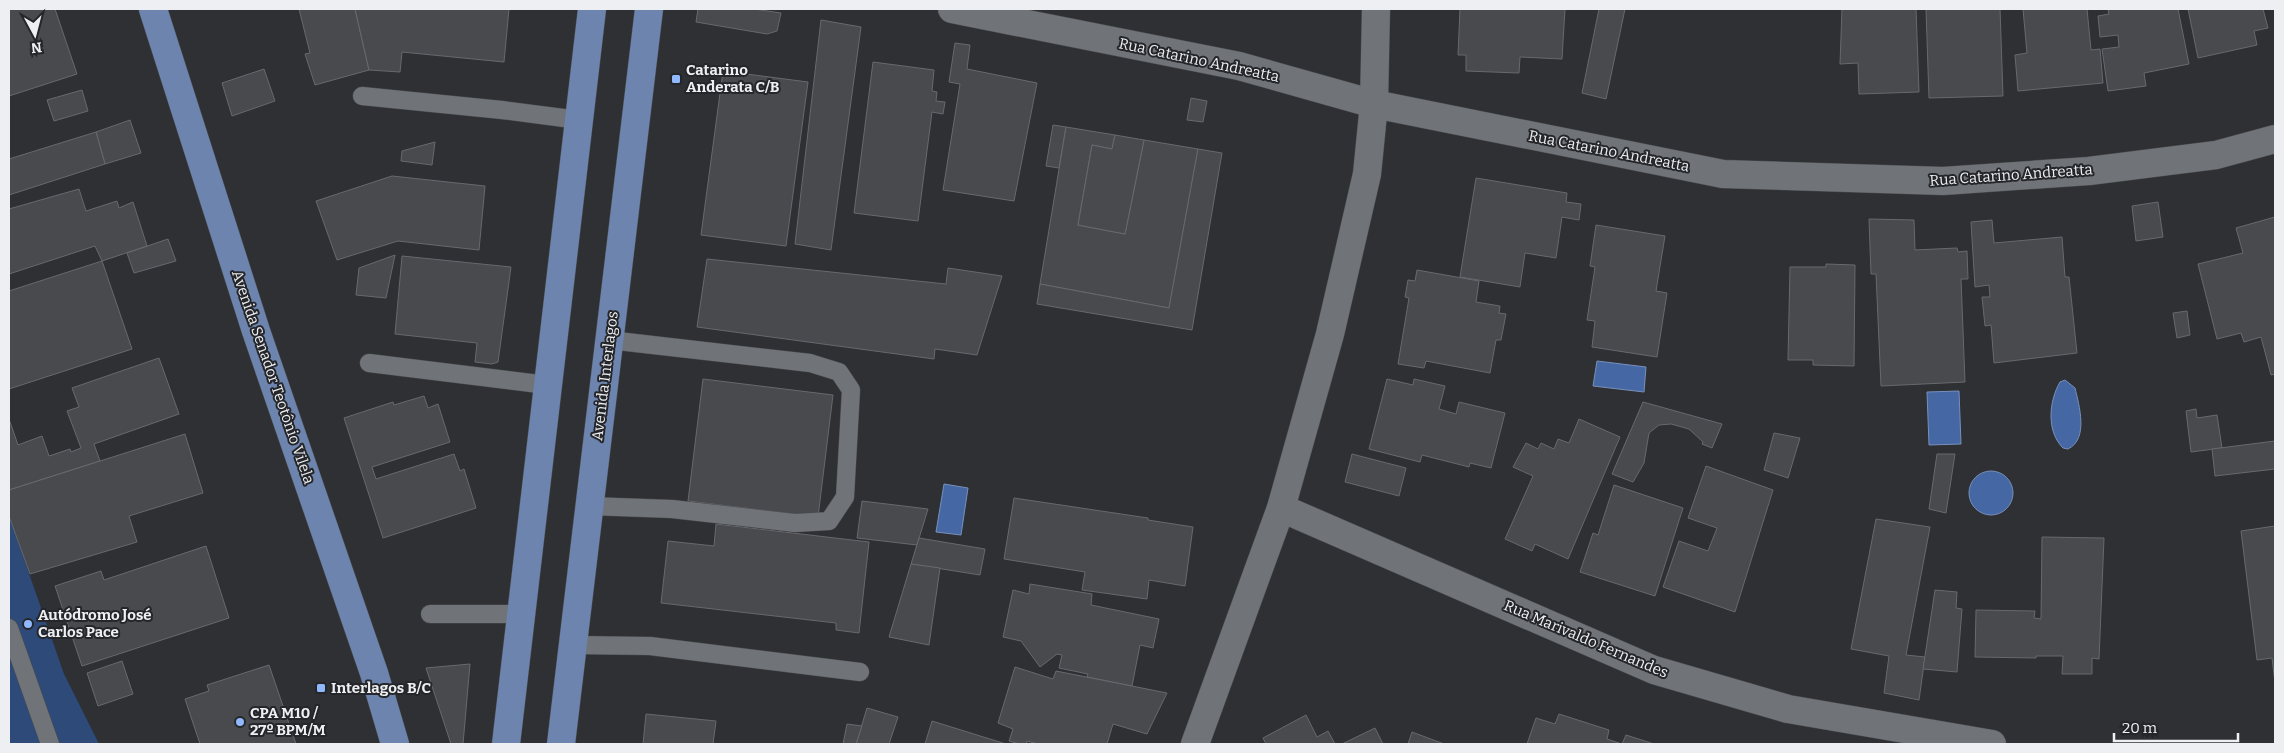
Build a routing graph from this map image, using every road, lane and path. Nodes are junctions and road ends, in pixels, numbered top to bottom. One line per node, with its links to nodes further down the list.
1 (153, 9): 21 (main road, Avenida Senador Teotônio Vilela)
2 (592, 9): 8 (main road)
3 (649, 9): 10 (main road, Avenida Interlagos)
4 (952, 9): 7 (street, Rua Catarino Andreatta)
5 (1376, 9): 7 (street)
6 (362, 96): 8 (lane)
7 (1374, 104): 9 (street, Rua Catarino Andreatta); 14 (street)
8 (579, 120): 12 (main road)
9 (2275, 139)
10 (609, 340): 13 (main road, Avenida Interlagos); 13 (lane)
11 (369, 363): 12 (lane)
12 (547, 385): 16 (main road)
13 (589, 506): 18 (main road, Avenida Interlagos)
14 (1281, 508): 24 (street); 25 (street, Rua Marivaldo Fernandes)
15 (430, 614): 16 (lane)
16 (521, 614): 22 (main road)
17 (9, 628): 20 (lane)
18 (573, 645): 19 (lane); 23 (main road, Avenida Interlagos)
19 (860, 672)
20 (50, 744)
21 (395, 744)
22 (506, 744)
23 (561, 744)
24 (1195, 744)
25 (1992, 744)

